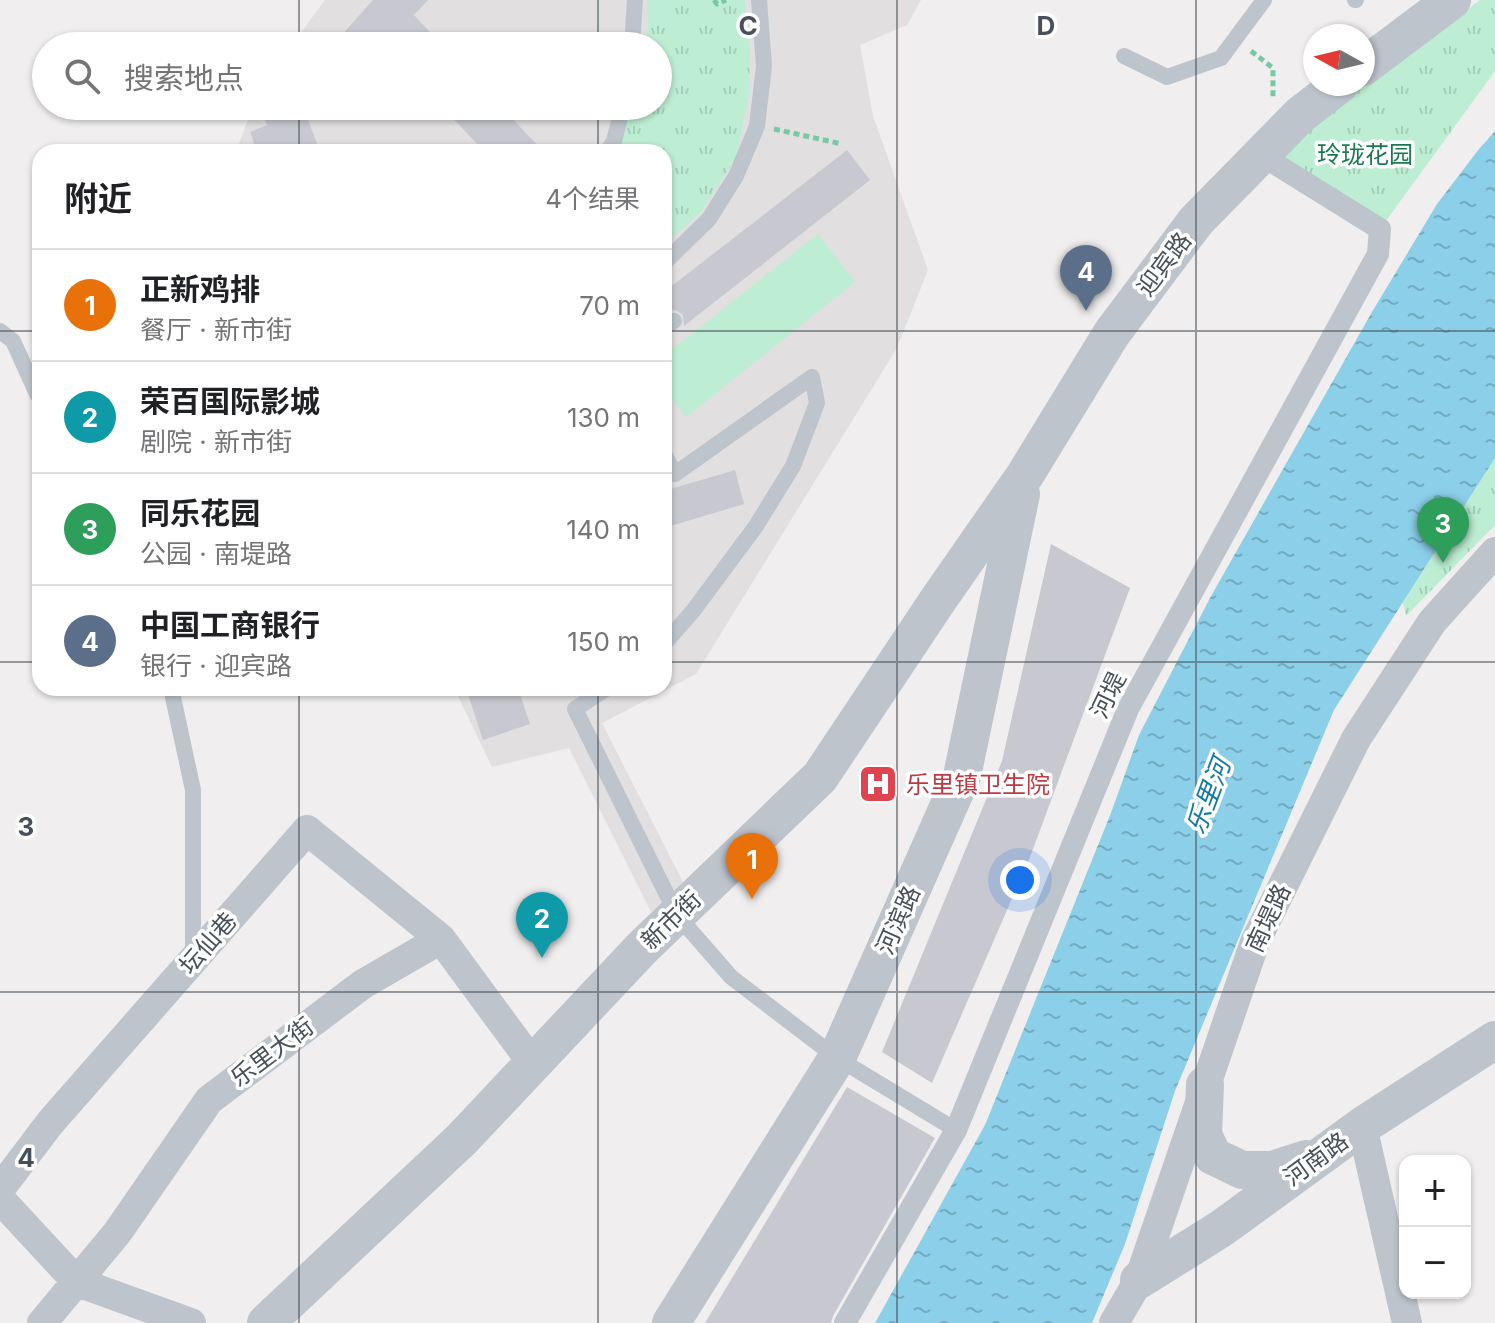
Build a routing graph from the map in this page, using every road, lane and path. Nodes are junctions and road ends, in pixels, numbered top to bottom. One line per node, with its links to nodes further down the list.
1 (635, 0): 7 (lane)
2 (714, 0): 3 (path)
3 (726, 0)
4 (759, 0): 13 (lane)
5 (1264, 0): 8 (lane)
6 (1452, 0): 10 (street)
7 (633, 32)
8 (1236, 38): 9 (lane); 16 (path)
9 (1124, 56)
10 (1375, 58)
11 (1325, 96): 16 (street, 迎宾路)
12 (619, 120): 14 (lane)
13 (757, 126): 15 (path); 17 (lane)
14 (612, 144)
15 (842, 144)
16 (1267, 149): 21 (street, 迎宾路); 36 (street, 河堤)
17 (672, 255)
18 (0, 331): 19 (lane)
19 (32, 383)
20 (672, 469): 25 (lane)
21 (1025, 475): 23 (street, 新市街); 24 (street, 河滨路)
22 (1495, 552): 34 (street, 南堤路)
23 (968, 557): 24 (street); 28 (street, 新市街)
24 (1003, 579): 32 (street, 河滨路)
25 (672, 635)
26 (173, 696): 30 (lane)
27 (595, 696): 28 (lane)
28 (677, 915): 32 (lane); 33 (street, 新市街)
29 (441, 939): 30 (street, 坛仙巷); 33 (street); 41 (street, 乐里大街)
30 (193, 961): 38 (street, 坛仙巷)
31 (1495, 1040): 35 (street, 河南路)
32 (837, 1058): 36 (lane); 45 (street, 河滨路)
33 (533, 1064): 44 (street, 新市街)
34 (1205, 1085): 37 (street); 40 (street, 南堤路)
35 (1362, 1126): 37 (street, 河南路); 48 (street)
36 (956, 1130): 46 (street, 河堤)
37 (1324, 1153): 40 (street, 河南路)
38 (0, 1189)
39 (0, 1199): 41 (street)
40 (1139, 1280): 47 (street, 南堤路)
41 (77, 1282): 42 (street, 乐里大街); 43 (street)
42 (42, 1323)
43 (191, 1323)
44 (266, 1323)
45 (671, 1323)
46 (845, 1323)
47 (1114, 1323)
48 (1407, 1323)

